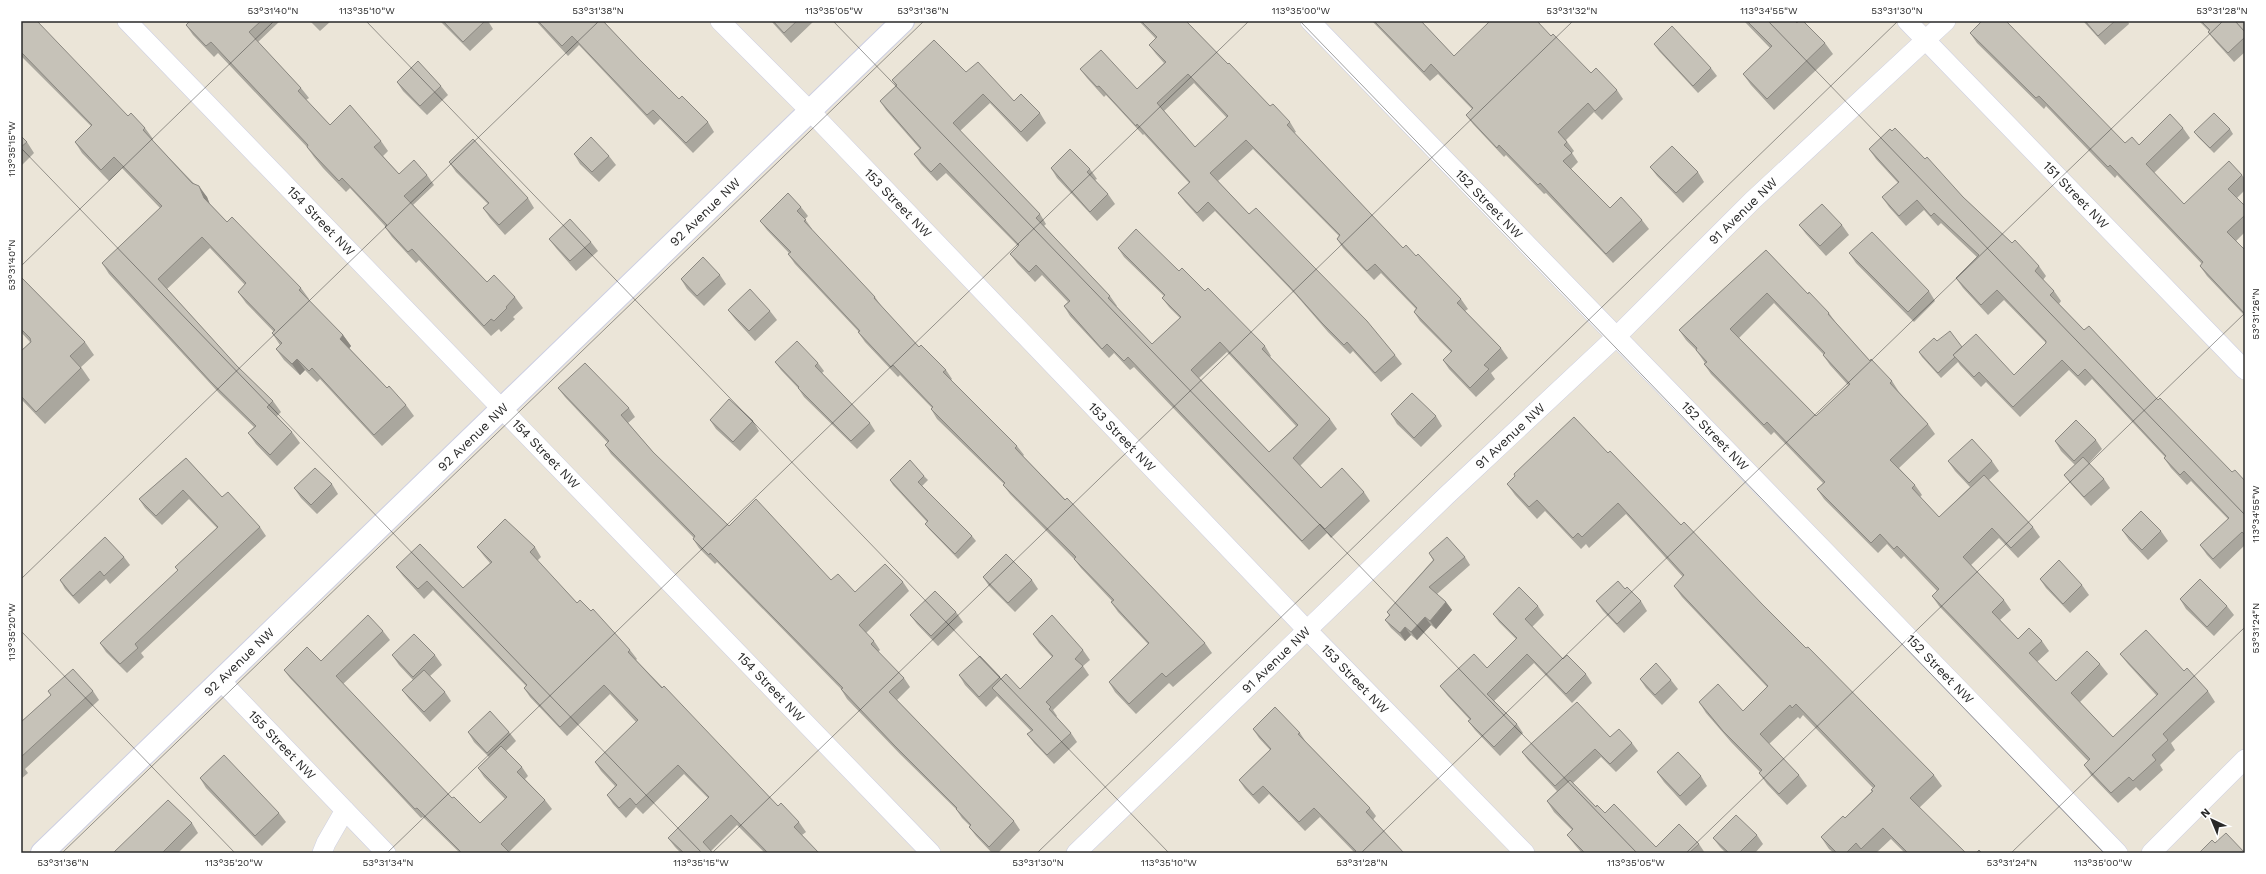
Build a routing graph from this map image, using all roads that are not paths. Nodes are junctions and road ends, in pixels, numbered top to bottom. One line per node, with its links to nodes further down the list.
1 (127, 21): 11 (street, 154 Street NW)
2 (720, 21): 8 (street, 153 Street NW)
3 (903, 21): 8 (street, 92 Avenue NW)
4 (1310, 21): 9 (street, 152 Street NW)
5 (1907, 21): 7 (street, 151 Street NW)
6 (1946, 21): 7 (street, 91 Avenue NW)
7 (1926, 41): 9 (street, 91 Avenue NW); 10 (street, 151 Street NW)
8 (811, 112): 11 (street, 92 Avenue NW); 12 (street, 153 Street NW)
9 (1617, 336): 12 (street, 91 Avenue NW); 22 (street, 152 Street NW)
10 (2245, 370)
11 (502, 409): 13 (street, 92 Avenue NW); 19 (street, 154 Street NW)
12 (1307, 630): 20 (street, 91 Avenue NW); 21 (street, 153 Street NW)
13 (220, 680): 15 (street, 155 Street NW); 16 (street, 92 Avenue NW)
14 (2245, 759): 23 (street)
15 (345, 810): 17 (street); 18 (street, 155 Street NW)
16 (42, 853)
17 (322, 853)
18 (386, 853)
19 (931, 853)
20 (1076, 853)
21 (1525, 853)
22 (2118, 853)
23 (2151, 853)

